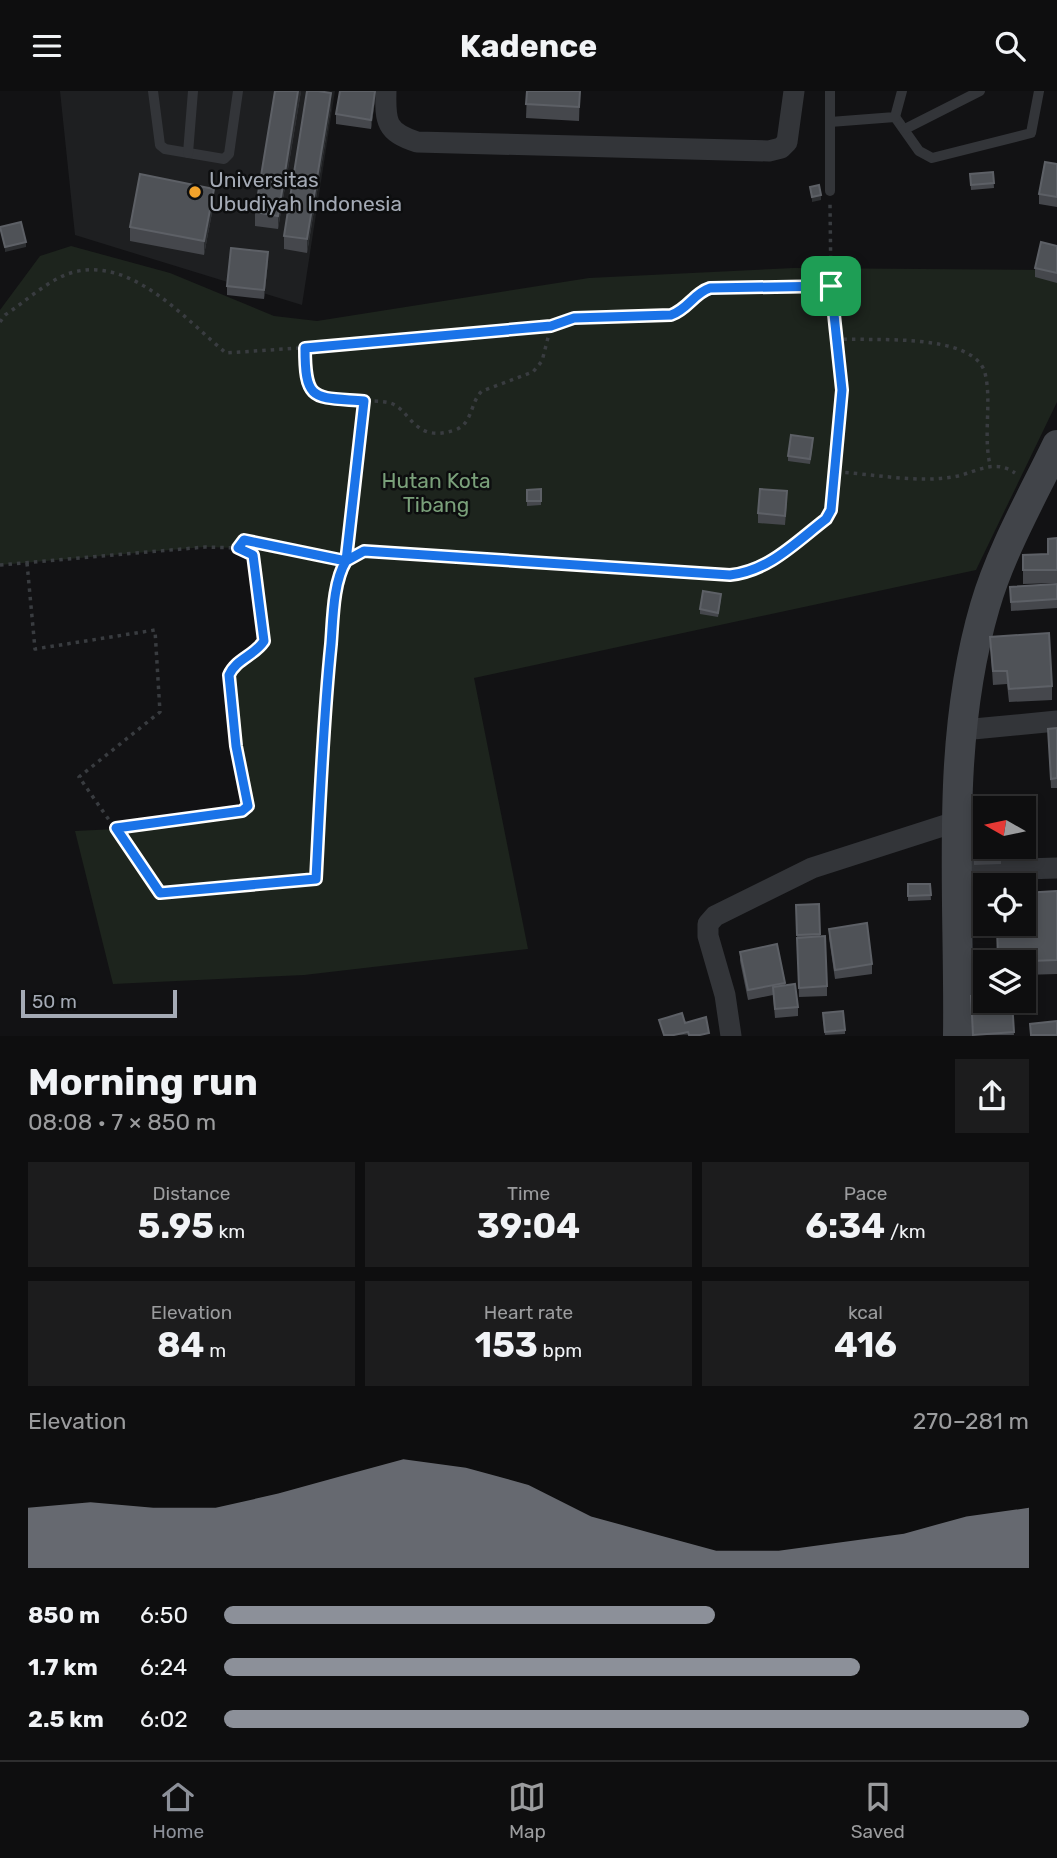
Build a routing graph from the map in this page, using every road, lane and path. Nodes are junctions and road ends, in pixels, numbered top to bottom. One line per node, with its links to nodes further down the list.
1 (153, 91): 13 (lane)
2 (193, 91): 13 (lane)
3 (238, 91): 13 (lane)
4 (386, 91): 5 (street)
5 (794, 91)
6 (830, 91): 11 (lane)
7 (902, 91): 10 (lane)
8 (980, 91): 12 (lane)
9 (1039, 91): 12 (lane)
10 (895, 117): 11 (lane); 12 (lane)
11 (830, 123): 14 (lane)
12 (905, 129)
13 (188, 153)
14 (830, 191): 15 (path)
15 (831, 286): 17 (path); 18 (path)
16 (0, 322): 19 (path)
17 (551, 326): 19 (path); 20 (path)
18 (835, 339): 22 (path); 23 (path)
19 (305, 348): 20 (path)
20 (364, 401): 26 (path)
21 (1057, 445): 24 (street)
22 (990, 465): 23 (path); 24 (path)
23 (837, 471): 26 (path)
24 (1036, 489): 30 (street)
25 (238, 548): 26 (path); 27 (path); 32 (path)
26 (346, 561): 32 (path)
27 (27, 563): 28 (path); 32 (path)
28 (0, 565)
29 (1057, 721): 30 (street)
30 (963, 730): 31 (street)
31 (955, 822): 34 (street); 35 (street)
32 (116, 828)
33 (1057, 868): 34 (street)
34 (954, 871): 36 (street)
35 (731, 1035)
36 (958, 1035)

